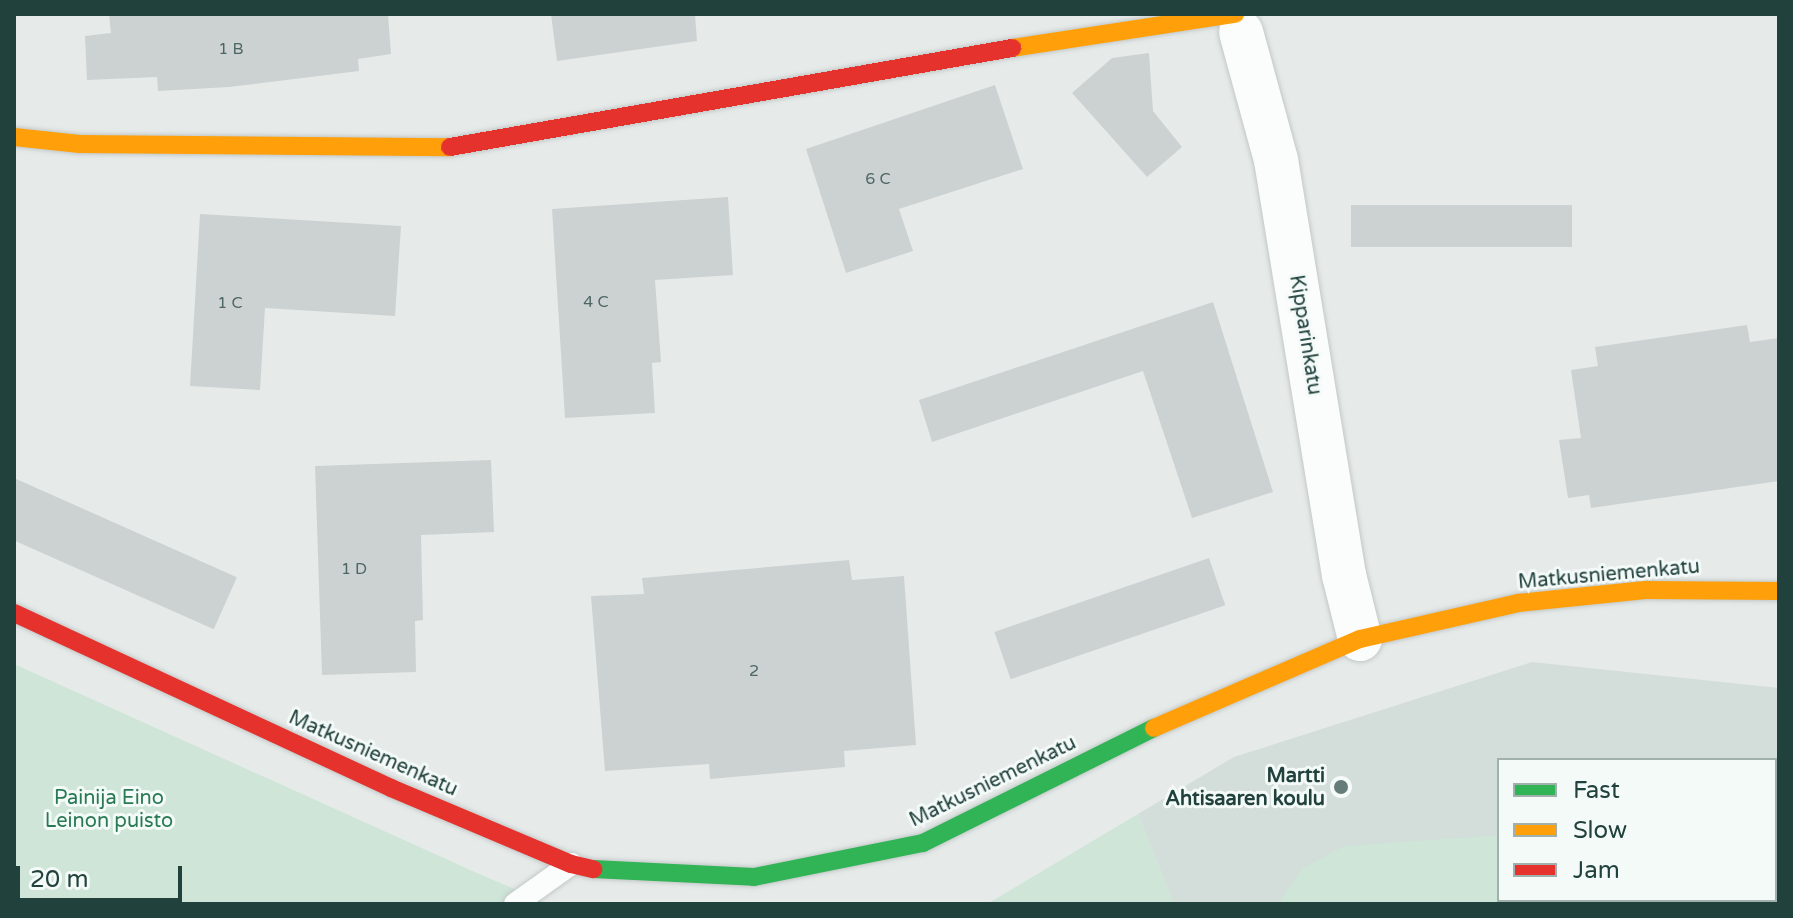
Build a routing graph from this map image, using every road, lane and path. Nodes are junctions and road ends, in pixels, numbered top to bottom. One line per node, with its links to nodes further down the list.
1 (1238, 23): 2 (street); 5 (street, Kipparinkatu)
2 (14, 137)
3 (1779, 591): 5 (street, Matkusniemenkatu)
4 (14, 613): 6 (street, Matkusniemenkatu)
5 (1360, 639): 6 (street, Matkusniemenkatu)
6 (571, 864): 7 (lane)
7 (515, 904)

